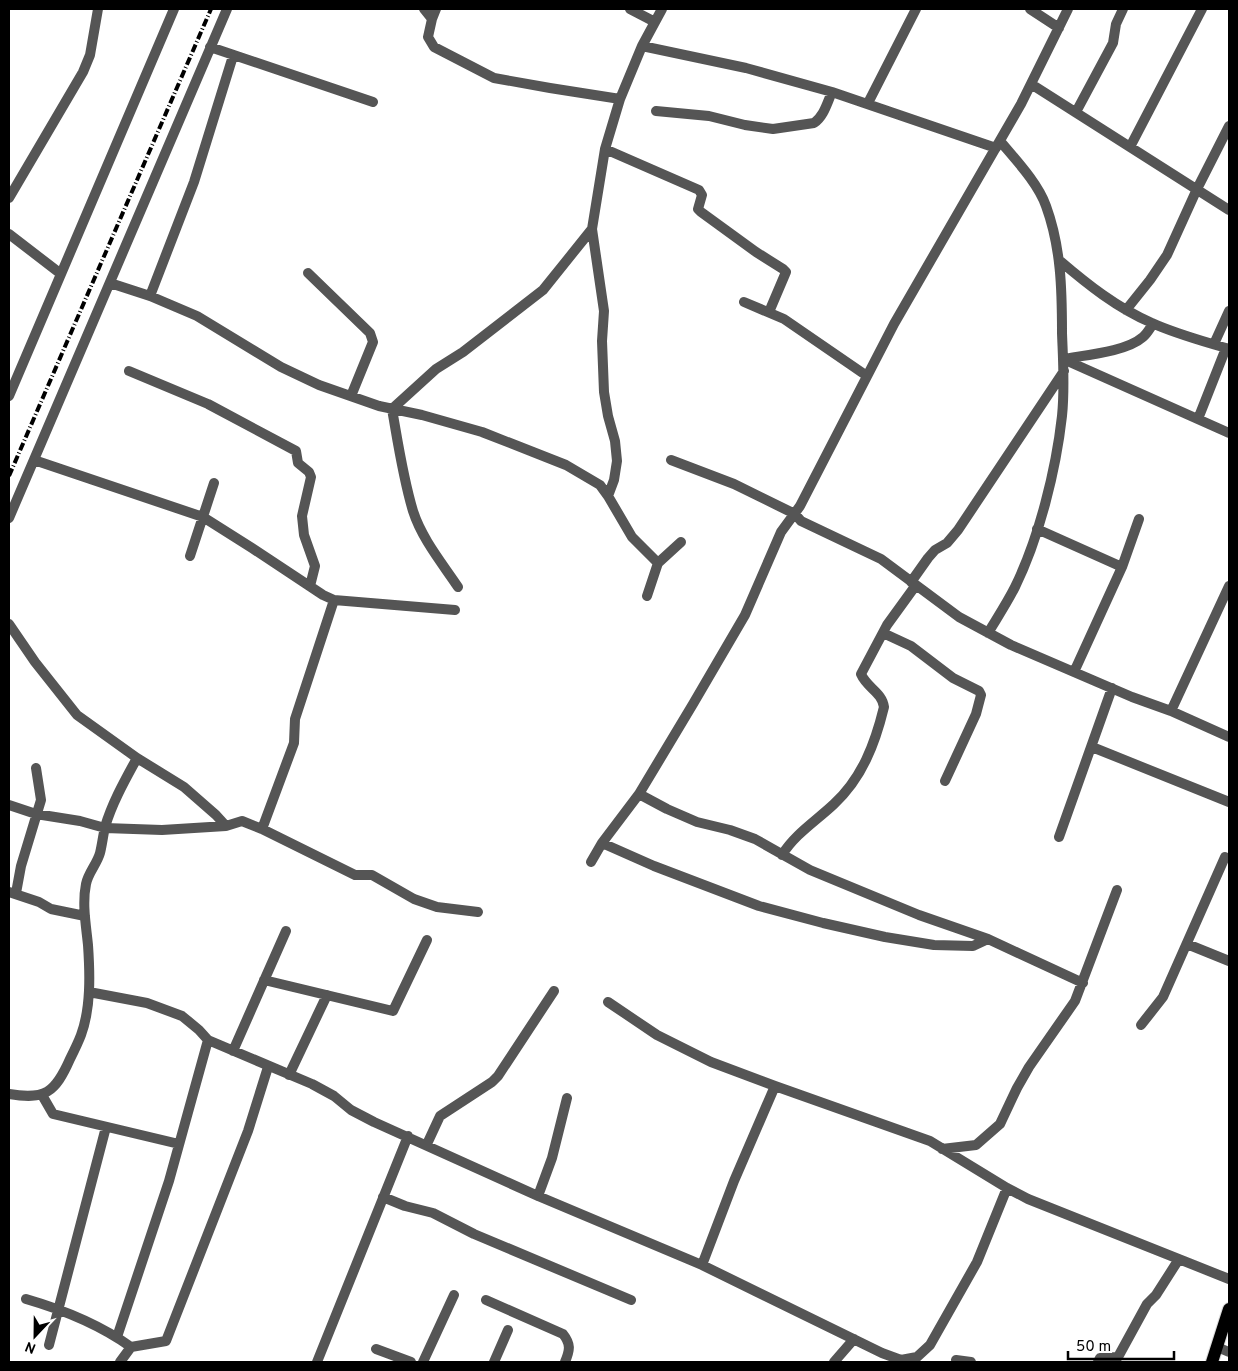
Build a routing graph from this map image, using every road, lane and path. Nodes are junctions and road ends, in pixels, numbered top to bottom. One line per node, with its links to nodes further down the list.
1 (98, 9): 31 (street)
2 (174, 9): 37 (street)
3 (227, 9): 17 (street)
4 (424, 9): 13 (street)
5 (436, 9): 13 (street)
6 (630, 9): 14 (street)
7 (662, 9): 14 (street)
8 (916, 9): 23 (street)
9 (1030, 9): 15 (street)
10 (1068, 9): 15 (street)
11 (1123, 9): 25 (street)
12 (1202, 9): 28 (street)
13 (432, 19): 21 (street)
14 (655, 22): 16 (street)
15 (1059, 28): 19 (street)
16 (642, 46): 20 (street); 21 (street)
17 (210, 48): 18 (street); 38 (street)
18 (233, 56): 22 (street); 39 (street)
19 (1031, 84): 25 (street); 27 (street)
20 (832, 92): 23 (street); 24 (street)
21 (620, 98): 29 (street)
22 (373, 102)
23 (868, 104): 27 (street)
24 (656, 112)
25 (1076, 112): 28 (street)
26 (1229, 126): 30 (street)
27 (998, 145): 35 (street); 50 (street)
28 (1130, 147): 30 (street)
29 (605, 149): 33 (street); 43 (street)
30 (1197, 189): 32 (street); 41 (street)
31 (9, 198)
32 (1229, 210)
33 (592, 229): 53 (street); 59 (street)
34 (9, 236): 37 (street)
35 (1059, 260): 41 (street); 47 (street)
36 (308, 273): 52 (street)
37 (61, 274): 51 (street)
38 (110, 283): 39 (street); 56 (street)
39 (150, 296): 52 (street)
40 (744, 302): 43 (street)
41 (1126, 310): 44 (street)
42 (1229, 311): 45 (street)
43 (769, 312): 50 (street)
44 (1153, 324): 45 (street); 47 (street)
45 (1214, 344): 46 (street)
46 (1228, 348): 54 (street)
47 (1063, 358): 48 (street); 54 (street)
48 (1064, 370): 64 (street); 69 (street)
49 (129, 371): 70 (street)
50 (867, 376): 60 (street)
51 (9, 396)
52 (352, 396): 53 (street)
53 (392, 409): 59 (street); 72 (street)
54 (1198, 419): 55 (street)
55 (1229, 433)
56 (34, 460): 61 (street); 62 (street)
57 (671, 460): 60 (street)
58 (214, 483): 61 (street)
59 (608, 496): 67 (street)
60 (795, 514): 69 (street); 87 (street)
61 (203, 517): 66 (street); 70 (street)
62 (9, 518)
63 (1139, 519): 68 (street)
64 (1037, 528): 68 (street); 78 (street)
65 (681, 542): 67 (street)
66 (190, 556)
67 (658, 563): 73 (street)
68 (1122, 567): 79 (street)
69 (913, 584): 77 (street); 78 (street)
70 (310, 586): 74 (street)
71 (1229, 586): 81 (street)
72 (458, 587)
73 (646, 596)
74 (334, 600): 75 (street); 93 (street)
75 (455, 610)
76 (9, 624): 84 (street)
77 (883, 633): 86 (street); 96 (street)
78 (988, 633): 79 (street)
79 (1074, 672): 80 (street)
80 (1112, 688): 81 (street); 83 (street)
81 (1171, 711): 82 (street)
82 (1229, 737)
83 (1092, 747): 88 (street); 94 (street)
84 (137, 758): 91 (street); 92 (street)
85 (36, 768): 90 (street)
86 (945, 781)
87 (639, 794): 95 (street); 96 (street)
88 (1229, 802)
89 (9, 805): 90 (street)
90 (36, 814): 92 (street); 100 (street)
91 (226, 826): 92 (street); 93 (street)
92 (105, 828): 102 (street)
93 (262, 829): 101 (street)
94 (1059, 837)
95 (602, 843): 98 (street); 104 (street)
96 (782, 855): 104 (street)
97 (1225, 857): 106 (street)
98 (591, 862)
99 (1117, 890): 109 (street)
100 (12, 892): 102 (street)
101 (478, 912)
102 (85, 916): 111 (street)
103 (286, 930): 108 (street)
104 (988, 939): 109 (street)
105 (427, 940): 112 (street)
106 (1186, 944): 107 (street); 114 (street)
107 (1229, 961)
108 (264, 980): 112 (street); 116 (street)
109 (1083, 983): 127 (street)
110 (554, 991): 126 (street)
111 (88, 992): 115 (street); 121 (street)
112 (327, 995): 118 (street)
113 (608, 1002): 119 (street)
114 (1141, 1025)
115 (208, 1040): 116 (street); 125 (street)
116 (232, 1051): 117 (street)
117 (268, 1066): 118 (street); 144 (street)
118 (290, 1075): 124 (street)
119 (775, 1086): 127 (street); 132 (street)
120 (9, 1094): 121 (street)
121 (42, 1095): 123 (street)
122 (567, 1098): 129 (street)
123 (106, 1127): 125 (street); 138 (street)
124 (408, 1136): 126 (street); 130 (street)
125 (179, 1144): 141 (street)
126 (427, 1144): 129 (street)
127 (942, 1149): 128 (street)
128 (1007, 1188): 131 (street); 142 (street)
129 (538, 1196): 132 (street)
130 (383, 1197): 137 (street); 150 (street)
131 (1179, 1259): 133 (street); 157 (street)
132 (702, 1265): 142 (street)
133 (1229, 1279)
134 (454, 1295): 152 (street)
135 (26, 1299): 138 (street)
136 (486, 1300): 154 (street)
137 (631, 1300)
138 (58, 1308): 141 (street); 143 (street)
139 (1229, 1309): 145 (main road)
140 (508, 1330): 153 (street)
141 (117, 1337): 144 (street)
142 (854, 1339): 155 (street)
143 (49, 1345)
144 (131, 1347): 149 (street)
145 (1217, 1347): 147 (street); 158 (main road)
146 (376, 1348): 151 (street)
147 (1229, 1352)
148 (956, 1360): 156 (street)
149 (120, 1362)
150 (316, 1362)
151 (411, 1362)
152 (423, 1362)
153 (494, 1362)
154 (565, 1362)
155 (834, 1362)
156 (971, 1362)
157 (1098, 1362)
158 (1212, 1362)

